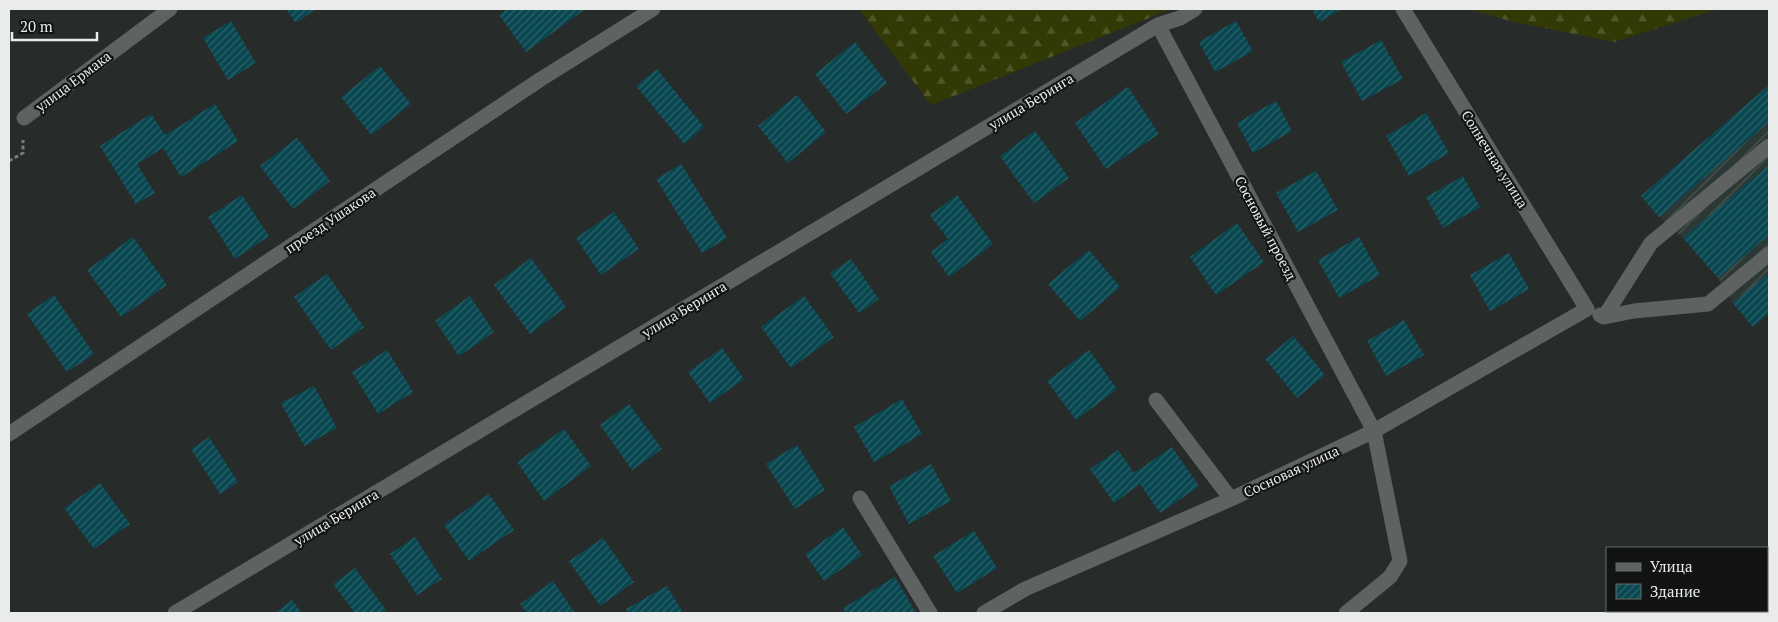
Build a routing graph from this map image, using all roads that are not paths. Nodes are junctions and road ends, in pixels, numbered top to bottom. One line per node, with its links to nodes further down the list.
1 (170, 9): 6 (street, улица Ермака)
2 (653, 9): 13 (street, проезд Ушакова)
3 (1195, 9): 5 (street, улица Беринга)
4 (1403, 9): 9 (street, Солнечная улица)
5 (1158, 25): 12 (street, Сосновый проезд); 16 (street, улица Беринга)
6 (24, 118)
7 (1769, 146): 10 (street)
8 (1769, 254): 10 (street)
9 (1587, 308): 10 (street); 12 (street, Сосновая улица)
10 (1604, 317)
11 (1156, 400): 15 (street)
12 (1374, 431): 15 (street, Сосновая улица); 19 (street, Сосновый проезд)
13 (9, 434)
14 (860, 498): 17 (street)
15 (1231, 499): 18 (street, Сосновая улица)
16 (175, 613)
17 (930, 613)
18 (984, 613)
19 (1346, 613)

